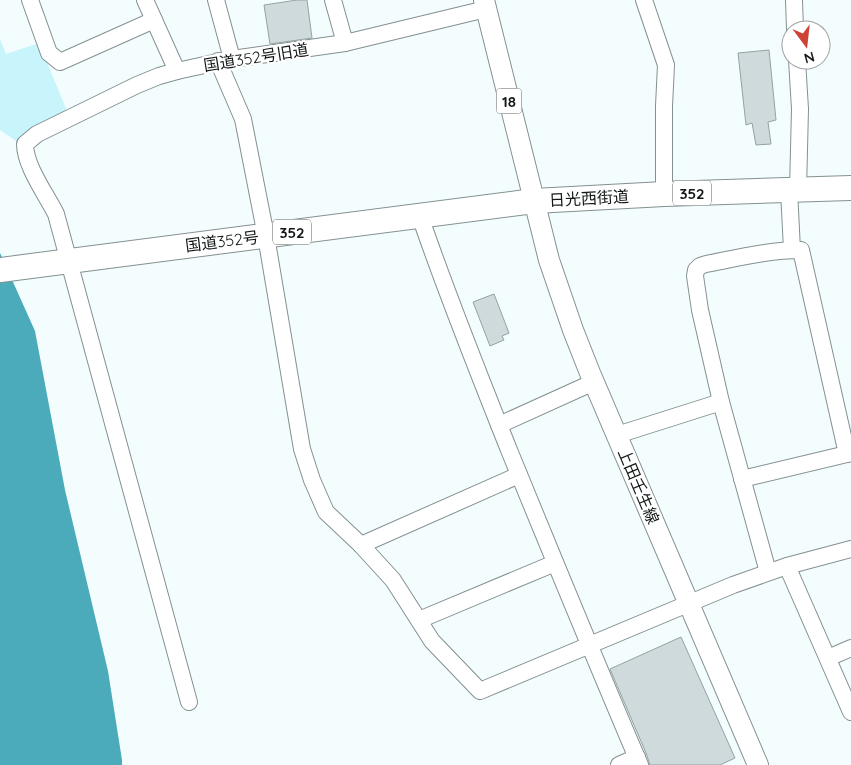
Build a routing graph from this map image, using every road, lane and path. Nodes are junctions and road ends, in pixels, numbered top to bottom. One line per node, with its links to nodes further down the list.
1 (30, 0): 8 (street)
2 (145, 0): 8 (street)
3 (216, 0): 11 (street)
4 (333, 0): 10 (street)
5 (644, 0): 16 (street)
6 (794, 0): 9 (street)
7 (485, 4): 10 (street, 国道352号旧道); 17 (main road, 日光西街道 / 18)
8 (154, 20): 13 (street)
9 (795, 20)
10 (345, 43): 11 (street, 国道352号旧道)
11 (225, 60): 13 (street, 国道352号旧道); 19 (street)
12 (798, 70): 15 (street)
13 (177, 71): 21 (street, 国道352号旧道)
14 (851, 188): 15 (highway, 日光西街道 / 352)
15 (794, 190): 16 (highway, 日光西街道 / 352); 20 (street)
16 (664, 194): 17 (highway, 日光西街道 / 352)
17 (534, 202): 18 (highway, 国道352号 / 352); 23 (main road, 上田壬生線)
18 (420, 216): 19 (highway, 国道352号 / 352); 25 (street)
19 (266, 236): 21 (highway, 国道352号 / 352); 30 (street)
20 (792, 250): 24 (street); 27 (street)
21 (60, 263): 22 (highway, 国道352号 / 352); 40 (street)
22 (0, 270)
23 (594, 382): 25 (street); 26 (main road, 上田壬生線)
24 (721, 402): 26 (street); 29 (street)
25 (499, 425): 28 (street)
26 (617, 435): 35 (main road, 上田壬生線)
27 (849, 454): 29 (street)
28 (519, 475): 30 (street); 32 (street)
29 (742, 479): 34 (street)
30 (361, 545): 36 (street)
31 (851, 549): 33 (street)
32 (555, 563): 36 (street); 37 (street)
33 (787, 566): 34 (street); 39 (street)
34 (768, 572): 35 (street)
35 (688, 603): 37 (street); 44 (main road, 上田壬生線)
36 (419, 620): 37 (street)
37 (589, 645): 42 (street)
38 (851, 648): 39 (street)
39 (828, 658): 41 (street)
40 (189, 702)
41 (851, 712)
42 (638, 761): 43 (street)
43 (619, 765)
44 (758, 765)

